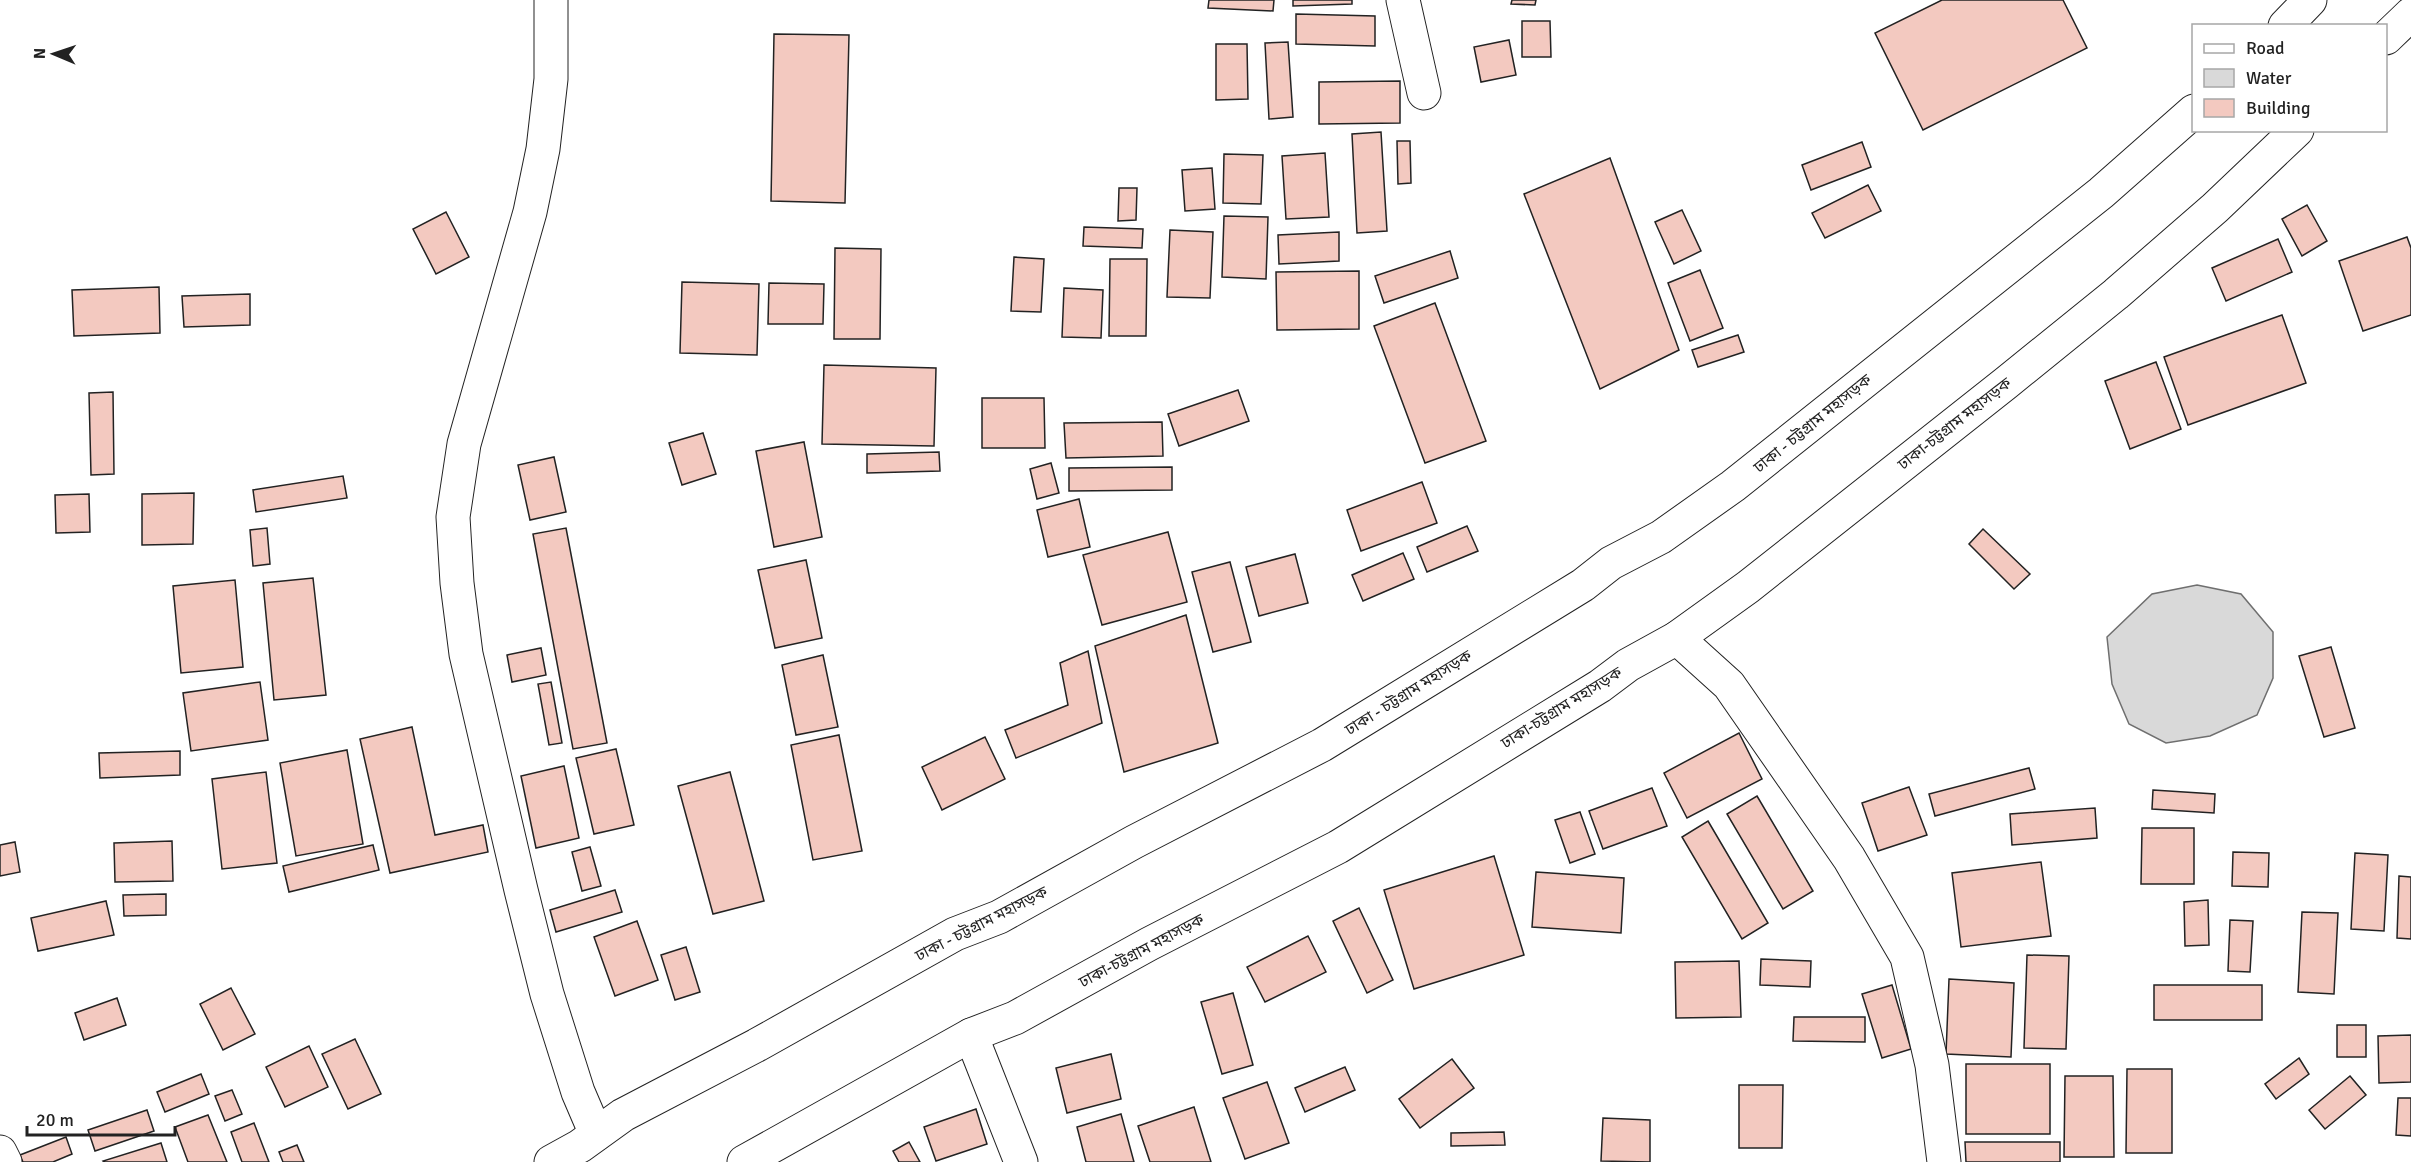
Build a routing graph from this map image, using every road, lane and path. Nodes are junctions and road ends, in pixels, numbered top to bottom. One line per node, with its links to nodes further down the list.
1 (551, 0): 12 (main road)
2 (1403, 0): 7 (main road)
3 (2310, 0): 5 (main road)
4 (2411, 14): 6 (main road)
5 (2287, 24)
6 (2387, 36)
7 (1424, 93)
8 (2192, 112): 12 (main road, ঢাকা - চট্টগ্রাম মহাসড়ক)
9 (2295, 132): 10 (main road, ঢাকা-চট্টগ্রাম মহাসড়ক)
10 (1677, 638): 11 (main road, ঢাকা-চট্টগ্রাম মহাসড়ক); 18 (main road)
11 (971, 1035): 16 (main road, ঢাকা-চট্টগ্রাম মহাসড়ক); 17 (main road)
12 (596, 1134): 15 (main road, ঢাকা - চট্টগ্রাম মহাসড়ক)
13 (0, 1152): 14 (main road)
14 (5, 1162)
15 (551, 1162)
16 (744, 1162)
17 (1021, 1162)
18 (1944, 1162)

